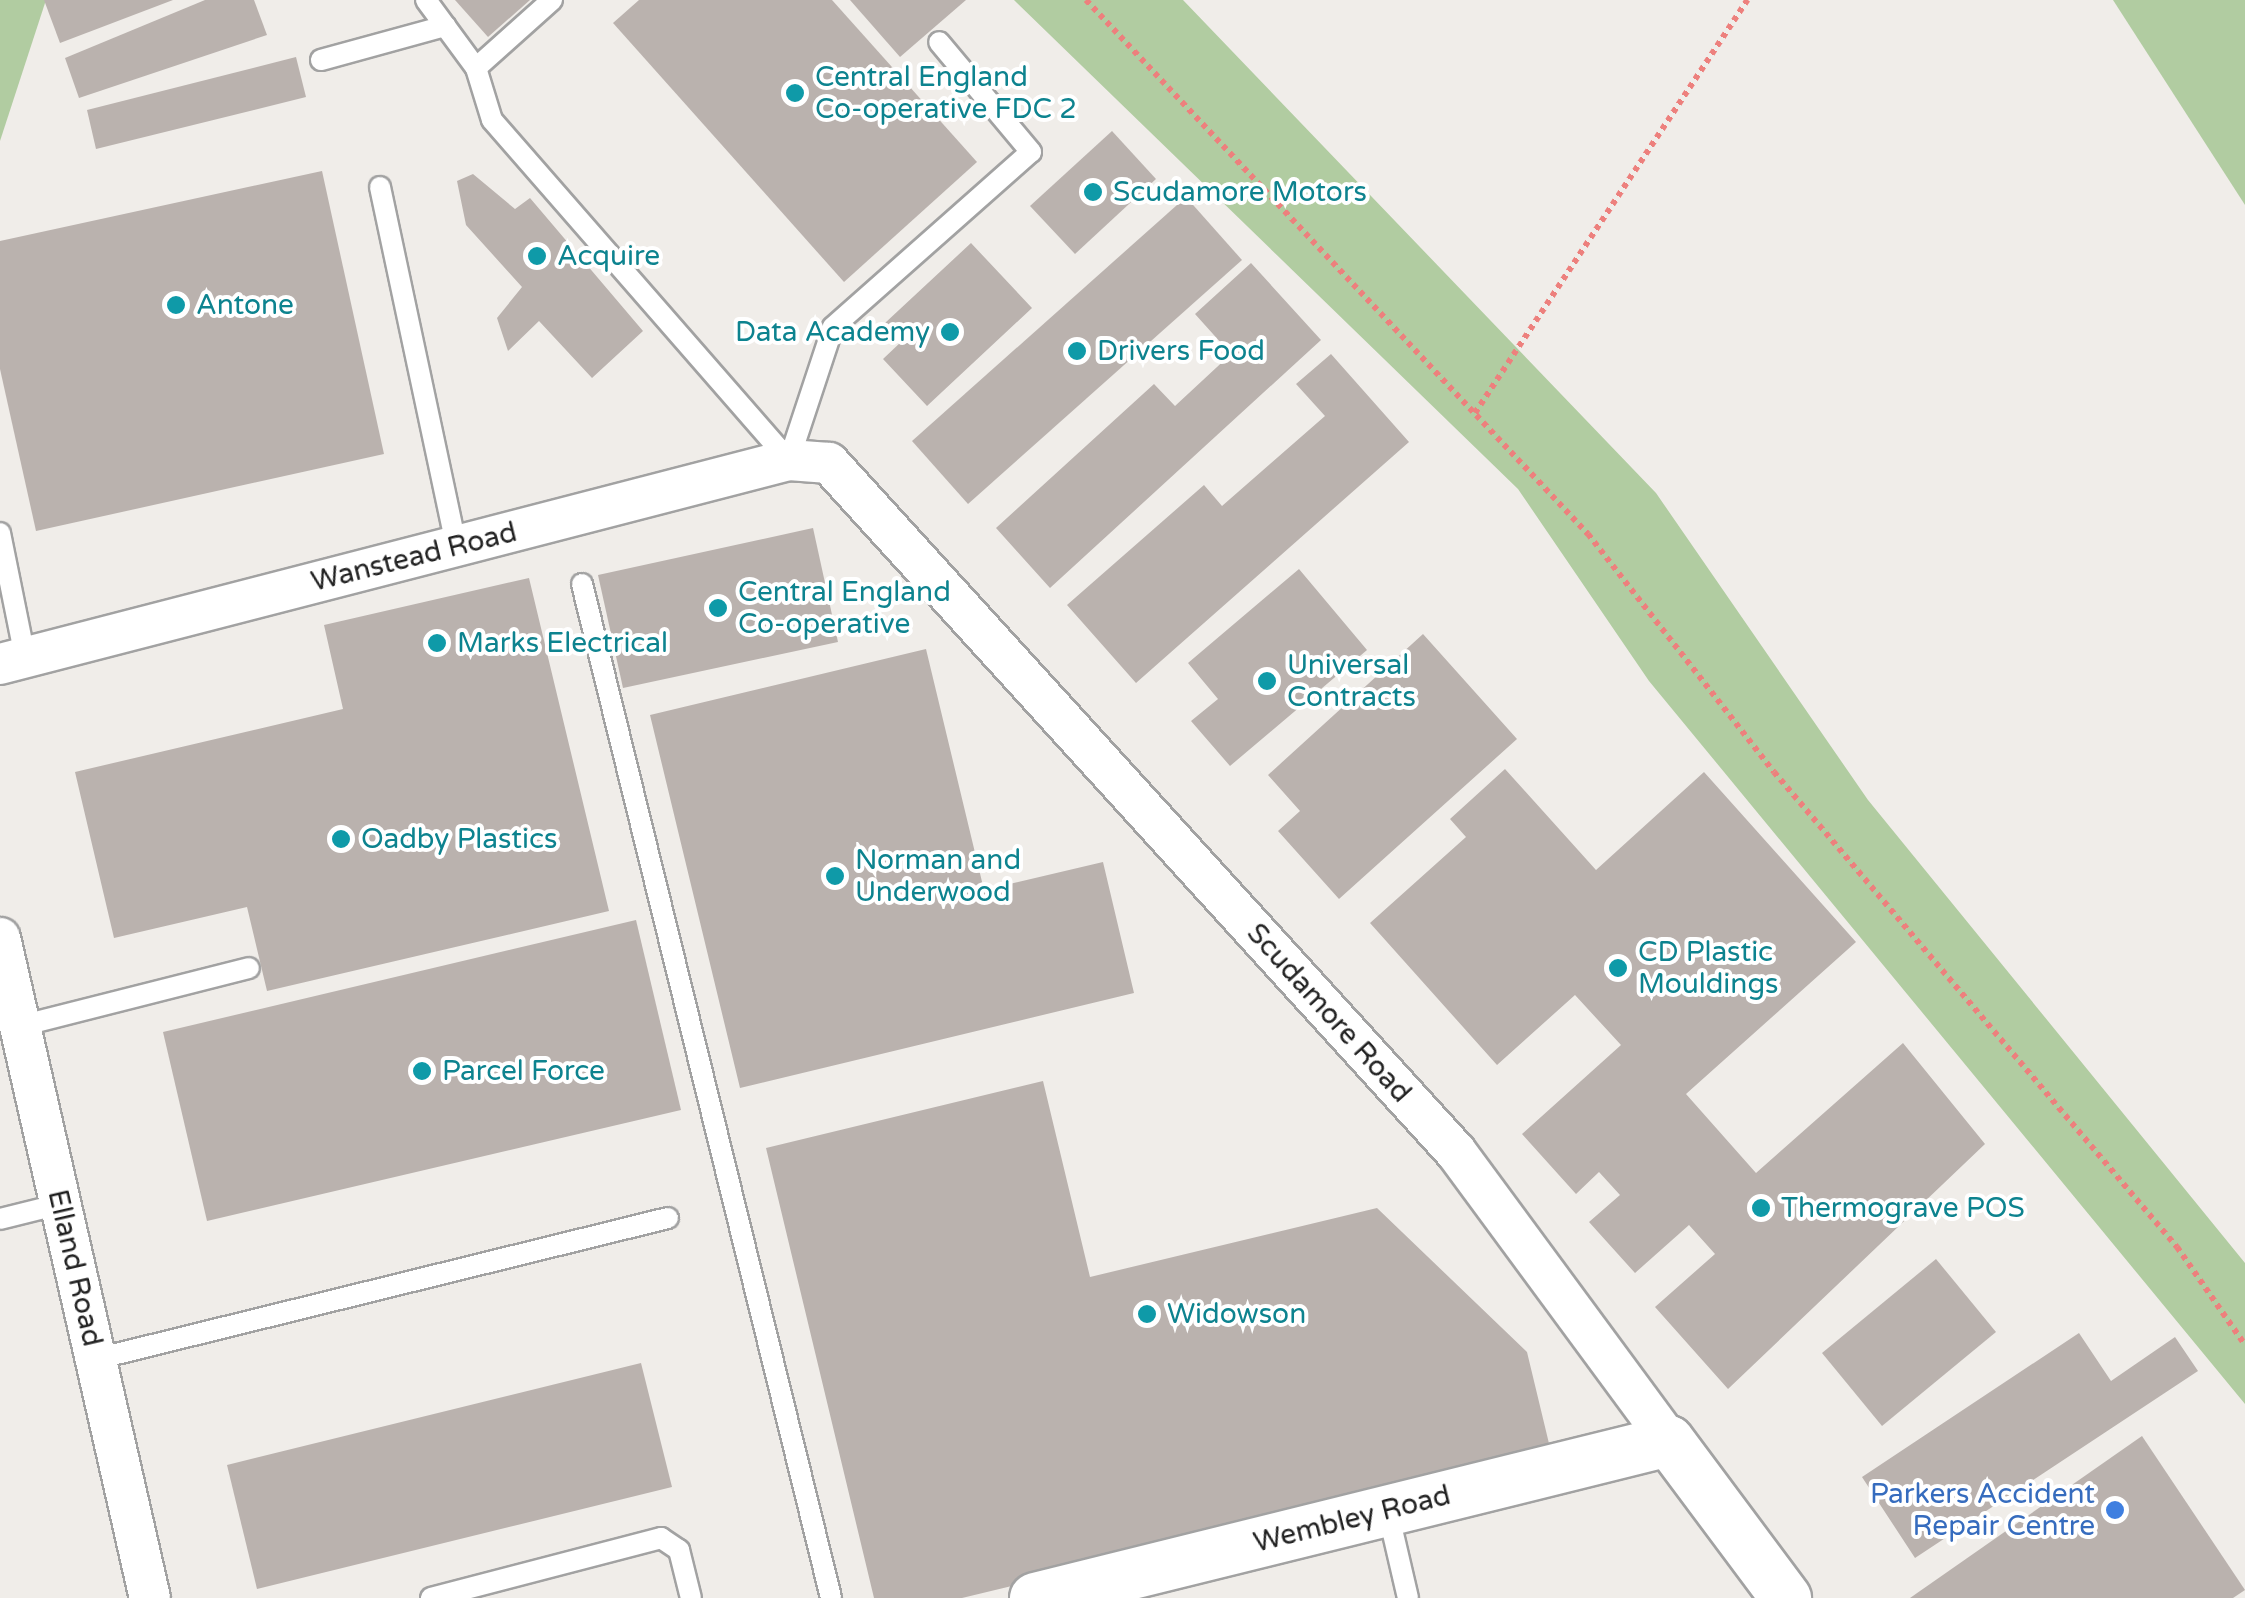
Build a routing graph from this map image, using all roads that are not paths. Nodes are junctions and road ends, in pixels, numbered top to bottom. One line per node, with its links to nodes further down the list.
1 (426, 0): 3 (lane)
2 (552, 0): 6 (lane)
3 (444, 26): 5 (lane); 6 (lane)
4 (939, 42): 8 (lane)
5 (321, 60)
6 (476, 68): 8 (lane)
7 (380, 188): 11 (lane)
8 (788, 460): 9 (street, Wanstead Road); 11 (street, Wanstead Road)
9 (829, 462): 21 (street, Scudamore Road)
10 (0, 533): 13 (lane)
11 (456, 546): 13 (street, Wanstead Road)
12 (582, 584): 26 (lane)
13 (13, 660)
14 (0, 938): 16 (street, Elland Road)
15 (250, 968): 16 (lane)
16 (20, 1026): 17 (street, Elland Road)
17 (60, 1204): 19 (lane); 20 (street, Elland Road)
18 (668, 1218): 20 (lane)
19 (0, 1219)
20 (96, 1359): 23 (street, Elland Road)
21 (1670, 1441): 22 (street, Wembley Road); 29 (street, Scudamore Road)
22 (1388, 1510): 27 (street, Wembley Road); 28 (lane)
23 (150, 1598)
24 (431, 1598): 25 (lane)
25 (691, 1598)
26 (831, 1598)
27 (1036, 1598)
28 (1408, 1598)
29 (1786, 1598)

